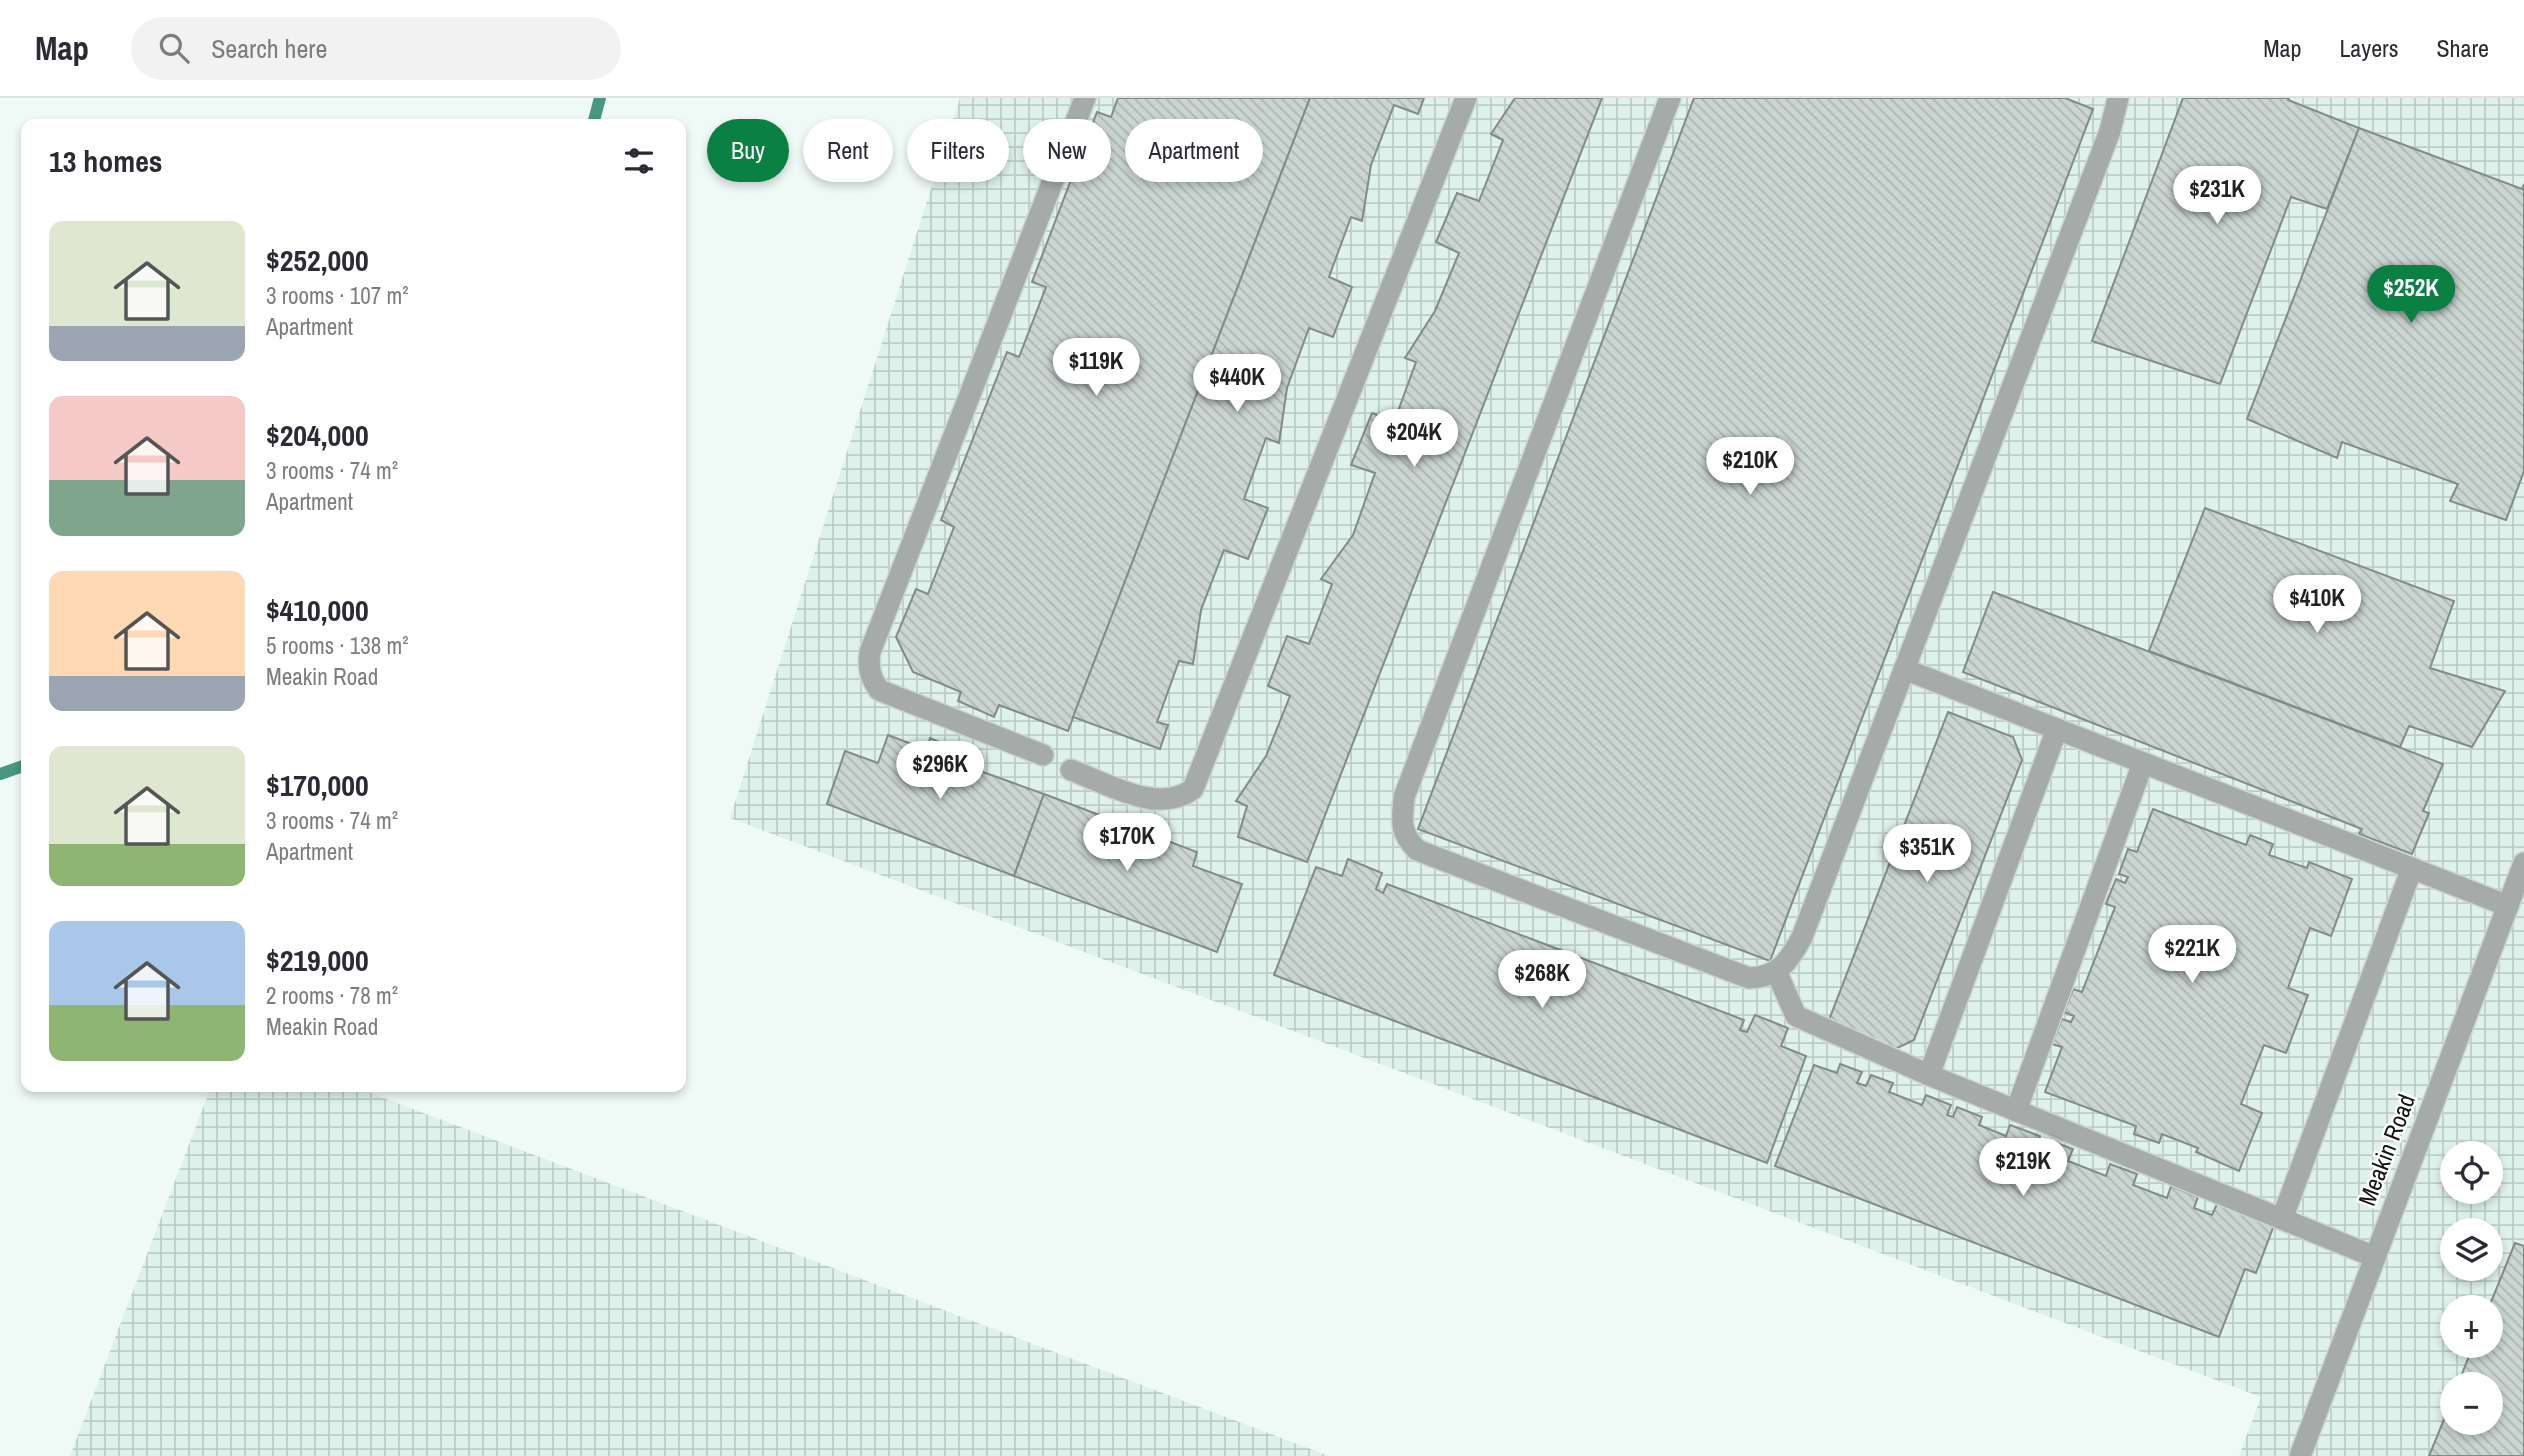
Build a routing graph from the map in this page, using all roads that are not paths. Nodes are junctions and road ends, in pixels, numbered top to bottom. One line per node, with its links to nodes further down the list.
1 (1085, 98): 7 (street)
2 (1466, 98): 9 (street)
3 (1670, 98): 13 (street)
4 (2118, 98): 5 (street)
5 (1904, 669): 6 (street); 13 (street)
6 (2057, 729): 8 (street); 14 (street)
7 (1043, 755)
8 (2143, 763): 11 (street); 15 (street)
9 (1072, 770)
10 (2524, 863): 12 (street, Meakin Road)
11 (2412, 868): 12 (street); 16 (street)
12 (2508, 906): 17 (street, Meakin Road)
13 (1777, 972): 14 (street)
14 (1929, 1075): 15 (street)
15 (2016, 1111): 16 (street)
16 (2282, 1219): 17 (street)
17 (2375, 1257): 18 (street, Meakin Road)
18 (2300, 1456)

